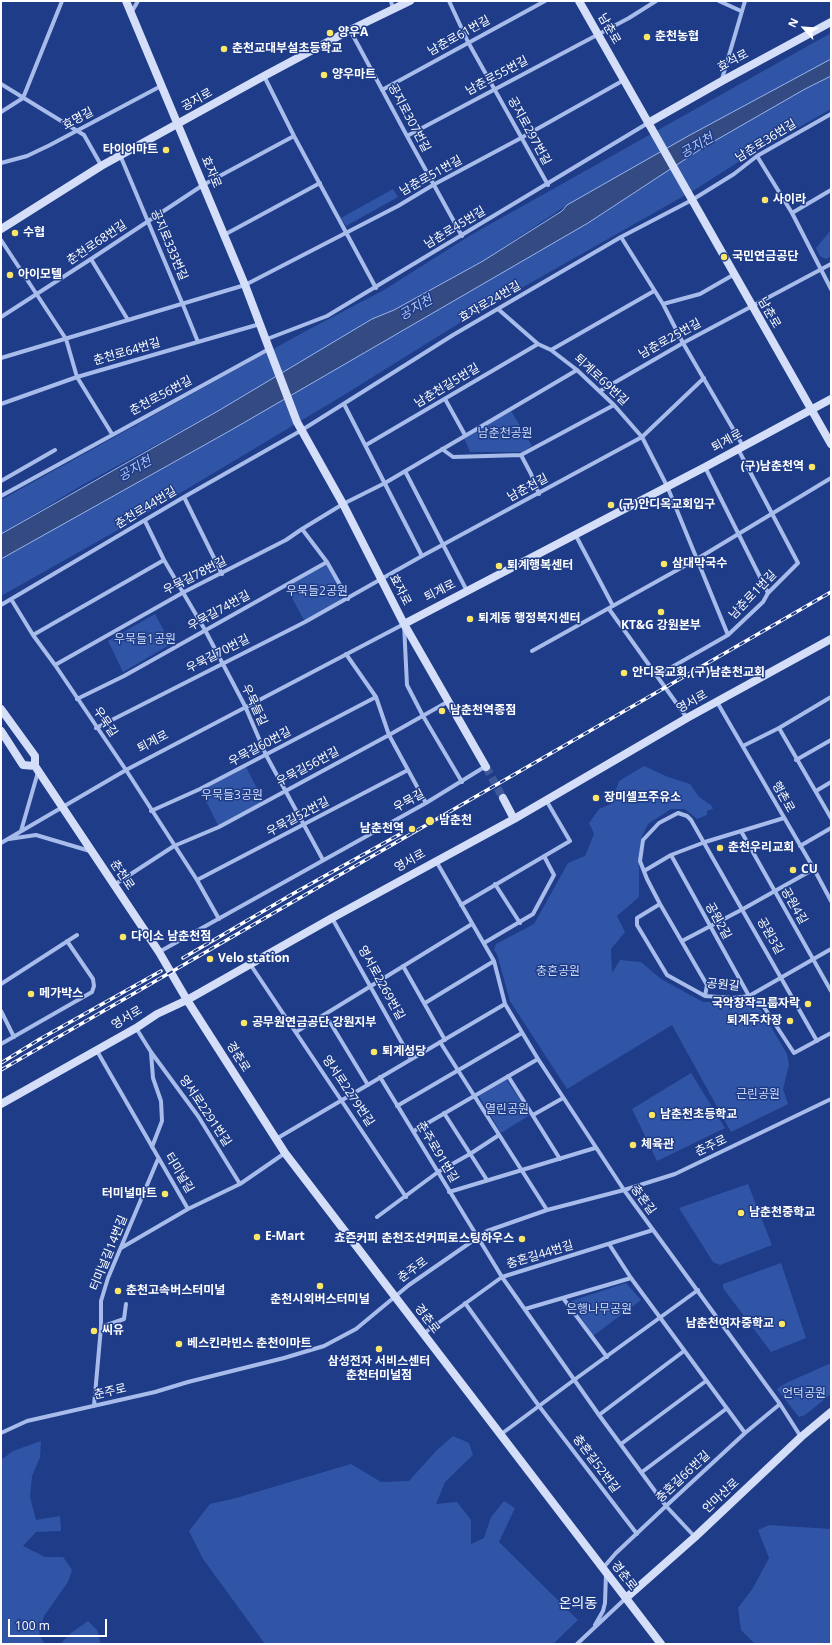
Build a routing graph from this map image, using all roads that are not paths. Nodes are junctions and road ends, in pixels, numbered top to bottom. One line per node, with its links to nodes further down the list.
1 (62, 1): 25 (street)
2 (126, 1): 13 (street, 효자로)
3 (138, 1): 13 (street)
4 (410, 1): 11 (street, 공지로)
5 (448, 1): 17 (street, 공지로297번길)
6 (546, 1): 17 (street, 남춘로61번길)
7 (579, 1): 16 (street, 남춘로)
8 (656, 1): 16 (street, 남춘로55번길)
9 (719, 1): 12 (street)
10 (745, 1): 12 (street)
11 (392, 5): 15 (street, 공지로)
12 (741, 11): 20 (street)
13 (131, 13): 22 (street, 효자로)
14 (831, 22): 20 (street, 효석로)
15 (350, 30): 18 (street, 공지로); 24 (street, 공지로307번길)
16 (597, 34): 19 (street, 남춘로); 23 (street, 남춘로55번길)
17 (468, 42): 23 (street, 공지로297번길); 24 (street, 남춘로61번길)
18 (264, 76): 29 (street, 공지로); 31 (street)
19 (624, 80): 28 (street, 남춘로); 33 (street, 남춘로51번길)
20 (722, 81): 28 (street, 효석로)
21 (1, 84): 25 (street)
22 (162, 86): 29 (street, 효자로); 30 (street, 효명길)
23 (495, 89): 32 (street, 남춘로55번길); 33 (street, 공지로297번길)
24 (382, 90): 32 (street, 공지로307번길)
25 (23, 98): 26 (street); 30 (street)
26 (1, 112)
27 (831, 114): 35 (street, 남춘로36번길)
28 (648, 123): 41 (street, 남춘로45번길); 43 (street, 남춘로)
29 (178, 124): 34 (street, 공지로); 39 (street, 효자로)
30 (78, 130): 36 (street, 효명길); 37 (street)
31 (294, 136): 38 (street); 39 (street, 춘천로68번길)
32 (406, 136): 40 (street, 공지로307번길)
33 (522, 138): 40 (street, 남춘로51번길); 41 (street, 공지로297번길)
34 (120, 156): 37 (street, 공지로); 45 (street, 공지로333번길)
35 (757, 156): 43 (street, 남춘로36번길); 44 (street)
36 (1, 163)
37 (102, 166): 46 (street, 공지로)
38 (320, 183): 47 (street); 48 (street)
39 (203, 185): 45 (street, 춘천로68번길); 48 (street, 효자로)
40 (433, 185): 47 (street, 남춘로51번길); 49 (street, 공지로307번길)
41 (548, 185): 49 (street, 남춘로45번길)
42 (831, 190): 44 (street)
43 (690, 196): 50 (street, 효자로24번길); 55 (street, 남춘로)
44 (792, 212): 54 (street)
45 (148, 221): 52 (street, 춘천로68번길); 61 (street, 공지로333번길)
46 (1, 229)
47 (347, 232): 56 (street, 남춘로51번길); 57 (street)
48 (224, 235): 56 (street, 효자로)
49 (462, 236): 57 (street, 남춘로45번길)
50 (621, 237): 59 (street); 64 (street, 효자로24번길)
51 (1, 240): 60 (street)
52 (91, 259): 60 (street, 춘천로68번길); 66 (street)
53 (831, 264): 54 (street, 남춘로25번길)
54 (822, 269): 58 (street); 63 (street, 남춘로25번길)
55 (733, 275): 62 (street); 63 (street, 남춘로)
56 (245, 285): 61 (street, 남춘로51번길); 67 (street, 효자로)
57 (376, 288): 69 (street, 남춘로45번길)
58 (831, 289)
59 (654, 291): 62 (street); 74 (street)
60 (36, 295): 65 (street, 춘천로68번길); 68 (street)
61 (183, 304): 66 (street, 남춘로51번길); 70 (street, 공지로333번길)
62 (663, 304): 71 (street)
63 (752, 307): 71 (street, 남춘로25번길); 85 (street, 남춘로)
64 (498, 309): 72 (street, 퇴계로69번길); 83 (street, 효자로24번길)
65 (1, 317)
66 (128, 320): 68 (street, 남춘로51번길)
67 (260, 324): 69 (street, 효자로); 70 (street, 춘천로64번길)
68 (66, 339): 75 (street, 남춘로51번길); 77 (street)
69 (266, 339): 73 (street, 효자로)
70 (198, 342): 77 (street, 춘천로64번길)
71 (683, 343): 78 (street); 79 (street, 남춘로25번길)
72 (538, 344): 74 (street, 퇴계로69번길); 80 (street, 남춘천길5번길)
73 (271, 350): 86 (street, 효자로); 87 (street, 춘천로56번길)
74 (551, 350): 76 (street, 퇴계로69번길)
75 (1, 358)
76 (577, 370): 79 (street, 퇴계로69번길); 88 (street, 우묵길78번길)
77 (77, 377): 82 (street, 춘천로64번길); 87 (street)
78 (704, 378): 89 (street, 남춘천길); 93 (street)
79 (600, 391): 84 (street, 퇴계로69번길)
80 (445, 399): 88 (street); 91 (street, 남춘천길5번길)
81 (831, 400): 85 (street, 퇴계로)
82 (1, 404)
83 (344, 404): 86 (street, 효자로24번길); 91 (street)
84 (614, 404): 89 (street, 퇴계로69번길); 95 (street)
85 (811, 410): 90 (street, 남춘로); 93 (street, 퇴계로)
86 (302, 430): 104 (street, 춘천로44번길); 105 (street, 효자로)
87 (112, 434): 103 (street, 춘천로56번길)
88 (465, 435): 92 (street, 우묵길78번길)
89 (642, 438): 101 (street, 퇴계로69번길); 102 (street, 남춘천길)
90 (831, 444)
91 (366, 445): 100 (street)
92 (442, 448): 95 (street); 97 (street, 우묵길78번길)
93 (740, 448): 96 (street, 퇴계로); 106 (street)
94 (55, 450): 99 (street)
95 (521, 456): 102 (street)
96 (705, 467): 101 (street, 퇴계로); 110 (street)
97 (404, 471): 100 (street, 우묵길78번길); 111 (street)
98 (831, 478): 106 (street)
99 (1, 481)
100 (385, 483): 105 (street, 우묵길78번길); 112 (street)
101 (667, 486): 109 (street, 퇴계로); 113 (street, 퇴계로69번길)
102 (539, 494): 111 (street, 남춘천길)
103 (1, 496)
104 (184, 497): 107 (street, 춘천로44번길); 116 (street)
105 (342, 504): 108 (street, 우묵길78번길); 117 (street, 효자로)
106 (771, 514): 110 (street); 120 (street, 남춘로1번길)
107 (145, 521): 114 (street, 우묵들길); 122 (street, 춘천로44번길)
108 (302, 529): 115 (street); 116 (street, 우묵길78번길)
109 (574, 534): 118 (street, 퇴계로); 124 (street)
110 (739, 534): 113 (street); 120 (street)
111 (442, 545): 112 (street, 남춘천길); 118 (street)
112 (422, 556): 117 (street, 남춘천길)
113 (697, 559): 124 (street); 128 (street, 퇴계로69번길)
114 (164, 560): 119 (street, 우묵들길); 127 (street)
115 (327, 562): 121 (street); 126 (street, 우묵길74번길)
116 (222, 574): 119 (street, 우묵길78번길)
117 (381, 579): 121 (street, 우묵길70번길); 125 (street, 효자로)
118 (467, 591): 125 (street, 퇴계로)
119 (184, 592): 126 (street, 우묵들길); 133 (street, 우묵길78번길)
120 (768, 593): 128 (street, 남춘로1번길)
121 (348, 598): 132 (street, 우묵길70번길)
122 (11, 599): 123 (street, 춘천로44번길); 127 (street, 우묵길)
123 (1, 605)
124 (611, 608): 130 (street); 134 (street)
125 (404, 624): 131 (street, 퇴계로); 138 (street, 효자로); 142 (street)
126 (205, 630): 132 (street, 우묵들길); 137 (street, 우묵길74번길)
127 (33, 635): 133 (street, 우묵길)
128 (728, 635): 134 (street, 남춘로1번길)
129 (831, 639): 139 (street, 영서로)
130 (532, 651)
131 (346, 654): 136 (street); 140 (street, 퇴계로)
132 (222, 663): 140 (street, 우묵들길); 144 (street, 우묵길70번길)
133 (55, 664): 137 (street, 우묵길)
134 (658, 675): 143 (street)
135 (831, 697): 145 (street)
136 (376, 698): 147 (street); 150 (street, 우묵길60번길)
137 (77, 699): 144 (street, 우묵길)
138 (449, 701): 142 (street, 우묵길56번길); 152 (street, 효자로)
139 (717, 702): 143 (street, 영서로); 149 (street, 행촌로)
140 (245, 706): 150 (street, 우묵들길); 154 (street, 퇴계로)
141 (1, 709): 153 (street, 춘천로)
142 (423, 716): 147 (street, 우묵길56번길); 156 (street)
143 (687, 718): 161 (street, 영서로)
144 (96, 728): 154 (street, 우묵길)
145 (779, 728): 149 (street); 151 (street)
146 (1, 731): 153 (street, 춘천로)
147 (389, 735): 155 (street); 158 (street, 우묵길56번길)
148 (831, 740): 151 (street)
149 (743, 746): 165 (street, 행촌로)
150 (266, 755): 158 (street, 우묵들길); 164 (street, 우묵길60번길)
151 (796, 760): 159 (street)
152 (486, 767): 156 (street, 우묵길)
153 (36, 769): 163 (street, 춘천로); 170 (street)
154 (126, 770): 163 (street, 퇴계로); 164 (street, 우묵길)
155 (408, 770): 162 (street); 168 (street, 우묵길52번길)
156 (462, 782): 162 (street, 우묵길)
157 (831, 782): 159 (street)
158 (285, 791): 168 (street, 우묵들길); 174 (street, 우묵길56번길)
159 (816, 791): 166 (street)
160 (503, 798): 167 (street)
161 (546, 800): 167 (street, 영서로); 178 (street)
162 (426, 803): 179 (street, 우묵길)
163 (63, 808): 170 (street, 퇴계로); 176 (street, 춘천로)
164 (151, 810): 174 (street, 우묵길)
165 (784, 818): 171 (street); 175 (street, 행촌로)
166 (831, 818)
167 (514, 819): 180 (street, 영서로)
168 (304, 826): 179 (street, 우묵들길); 183 (street, 우묵길52번길)
169 (831, 828): 175 (street)
170 (21, 831): 172 (street, 퇴계로)
171 (741, 831): 173 (street); 186 (street, 공원4길)
172 (3, 841): 176 (street)
173 (705, 842): 177 (street); 182 (street, 공원3길); 190 (street, 공원3길)
174 (174, 846): 183 (street, 우묵길); 185 (street, 우묵길56번길)
175 (800, 846): 181 (street, 행촌로)
176 (92, 852): 185 (street, 춘천로)
177 (671, 855): 182 (street); 195 (street, 공원2길)
178 (544, 856): 184 (street); 193 (street)
179 (323, 860): 192 (street, 우묵길)
180 (435, 861): 188 (street, 충혼길); 191 (street, 영서로)
181 (814, 868): 186 (street); 187 (street, 행촌로)
182 (644, 871): 189 (street)
183 (198, 880): 192 (street, 우묵길)
184 (495, 884): 188 (street); 193 (street)
185 (114, 885): 201 (street, 춘천로)
186 (774, 890): 190 (street); 202 (street, 공원4길)
187 (831, 901)
188 (461, 904): 194 (street, 충혼길)
189 (660, 904): 198 (street); 210 (street, 공원길)
190 (743, 909): 195 (street); 206 (street, 공원3길)
191 (332, 918): 204 (street, 영서로); 208 (street, 영서로2269번길)
192 (219, 919): 201 (street, 우묵길)
193 (520, 923): 199 (street)
194 (472, 924): 199 (street, 충혼길); 205 (street)
195 (710, 927): 198 (street); 211 (street, 공원2길)
196 (77, 935): 197 (street)
197 (67, 941): 207 (street); 221 (street)
198 (682, 941): 210 (street)
199 (484, 943): 203 (street, 충혼길)
200 (831, 949): 202 (street)
201 (159, 952): 212 (street, 춘천로)
202 (813, 959): 206 (street); 209 (street, 공원4길)
203 (494, 961): 213 (street); 214 (street, 충혼길)
204 (250, 964): 212 (street, 영서로); 218 (street, 영서로2279번길)
205 (403, 966): 208 (street); 213 (street)
206 (781, 977): 211 (street); 223 (street, 공원3길)
207 (1, 984)
208 (371, 986): 216 (street); 228 (street, 영서로2269번길)
209 (831, 991)
210 (705, 996): 211 (street, 공원길)
211 (749, 996): 223 (street, 공원길)
212 (187, 1000): 217 (street, 영서로); 244 (street, 경춘로)
213 (425, 1003): 222 (street)
214 (506, 1004): 219 (street, 충혼길); 222 (street)
215 (1, 1011): 221 (street)
216 (325, 1014): 218 (street); 233 (street)
217 (136, 1028): 226 (street, 영서로); 227 (street, 영서로2291번길)
218 (296, 1032): 237 (street, 영서로2279번길)
219 (522, 1033): 229 (street, 충혼길); 230 (street)
220 (831, 1033): 223 (street)
221 (14, 1037): 225 (street)
222 (445, 1040): 224 (street)
223 (817, 1041)
224 (440, 1042): 228 (street); 230 (street)
225 (1, 1044)
226 (96, 1050): 238 (street, 영서로); 245 (street, 터미널길)
227 (151, 1052): 245 (street, 영서로2291번길); 254 (street, 영서로2291번길)
228 (411, 1059): 232 (street)
229 (538, 1059): 231 (street); 235 (street, 충혼길)
230 (458, 1070): 234 (street); 239 (street)
231 (508, 1076): 234 (street); 241 (street)
232 (380, 1077): 233 (street); 239 (street, 춘주로91번길)
233 (368, 1085): 237 (street)
234 (475, 1096): 240 (street); 243 (street)
235 (563, 1098): 241 (street); 246 (street, 충혼길)
236 (831, 1098): 255 (street, 춘주로)
237 (342, 1100): 244 (street); 257 (street, 영서로2279번길)
238 (1, 1104)
239 (397, 1106): 242 (street, 춘주로91번길)
240 (444, 1113): 242 (street); 248 (street)
241 (533, 1115): 250 (street)
242 (414, 1131): 252 (street, 춘주로91번길)
243 (499, 1135): 248 (street); 251 (street)
244 (276, 1139): 247 (street, 경춘로)
245 (152, 1147): 249 (street, 터미널길)
246 (595, 1148): 250 (street); 255 (street, 충혼길)
247 (285, 1153): 254 (street, 터미널길); 268 (street, 경춘로)
248 (470, 1154): 252 (street); 253 (street)
249 (158, 1159): 258 (street, 터미널길); 264 (street, 터미널길14번길)
250 (560, 1159): 251 (street)
251 (522, 1171): 253 (street); 259 (street)
252 (438, 1172): 256 (street, 춘주로91번길); 257 (street)
253 (487, 1180): 256 (street)
254 (240, 1184): 258 (street, 터미널길)
255 (624, 1190): 259 (street, 춘주로); 261 (street, 충혼길)
256 (449, 1192): 262 (street, 춘주로91번길)
257 (406, 1197): 260 (street)
258 (188, 1209): 264 (street)
259 (547, 1210): 262 (street, 춘주로)
260 (377, 1217)
261 (653, 1230): 263 (street, 충혼길44번길); 267 (street, 충혼길)
262 (478, 1236): 265 (street, 춘주로91번길); 268 (street, 춘주로)
263 (609, 1244): 265 (street, 충혼길44번길); 266 (street)
264 (121, 1248): 274 (street, 터미널길14번길)
265 (502, 1277): 270 (street, 충혼길44번길); 272 (street, 춘주로91번길)
266 (631, 1278): 269 (street); 273 (street)
267 (698, 1290): 273 (street); 280 (street, 충혼길)
268 (394, 1297): 275 (street, 경춘로); 281 (street, 춘주로)
269 (563, 1298): 272 (street); 277 (street)
270 (465, 1303): 275 (street, 충혼길44번길); 282 (street, 충혼길52번길)
271 (126, 1304): 274 (street)
272 (525, 1309): 278 (street, 춘주로91번길)
273 (660, 1318): 276 (street); 277 (street)
274 (101, 1327): 281 (street, 터미널길14번길)
275 (422, 1334): 288 (street, 경춘로)
276 (684, 1351): 279 (street); 285 (street)
277 (607, 1357): 278 (street)
278 (574, 1380): 282 (street); 285 (street, 춘주로91번길)
279 (706, 1381): 283 (street); 290 (street)
280 (780, 1404): 287 (street, 충혼길66번길); 289 (street, 충혼길)
281 (94, 1406): 286 (street, 춘주로)
282 (539, 1406): 288 (street); 293 (street, 충혼길52번길)
283 (726, 1409): 287 (street); 291 (street)
284 (831, 1412): 289 (street, 안마산로)
285 (599, 1416): 290 (street, 춘주로91번길)
286 (1, 1433)
287 (745, 1433): 292 (street, 충혼길66번길)
288 (500, 1435): 295 (street, 경춘로)
289 (801, 1437): 294 (street, 안마산로)
290 (621, 1444): 291 (street, 춘주로91번길)
291 (642, 1472): 292 (street, 춘주로91번길)
292 (666, 1506): 293 (street, 충혼길66번길); 294 (street, 춘주로91번길)
293 (637, 1534): 295 (street, 충혼길66번길)
294 (694, 1537): 296 (street, 안마산로)
295 (604, 1570): 296 (street, 경춘로); 297 (street)
296 (626, 1598): 297 (street); 299 (street, 경춘로)
297 (593, 1630): 298 (street)
298 (577, 1644)
299 (662, 1644)

